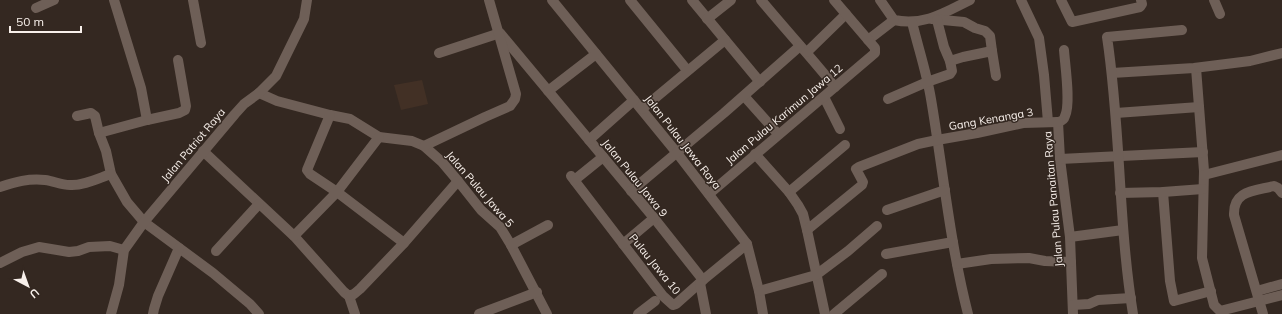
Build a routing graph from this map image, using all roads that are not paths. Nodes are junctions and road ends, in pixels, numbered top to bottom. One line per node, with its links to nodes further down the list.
1 (54, 0): 18 (street)
2 (114, 0): 56 (street)
3 (193, 0): 29 (street)
4 (307, 0): 46 (street, Jalan Patriot Raya)
5 (489, 0): 26 (street)
6 (692, 0): 21 (street)
7 (730, 0): 21 (street)
8 (880, 0): 22 (street)
9 (970, 0): 23 (street)
10 (1021, 0): 57 (street, Jalan Pulau Panaitan Raya)
11 (1141, 0): 15 (street)
12 (1214, 0): 20 (street)
13 (554, 1): 35 (street, Jalan Pulau Jawa Raya)
14 (632, 1): 39 (street)
15 (1065, 1)
16 (765, 2): 30 (street)
17 (839, 2): 19 (street)
18 (36, 8)
19 (846, 14): 28 (street); 30 (street)
20 (1220, 14)
21 (707, 19): 27 (street)
22 (894, 20): 24 (street); 28 (street)
23 (934, 20): 24 (street); 32 (street); 37 (street)
24 (912, 22): 43 (street)
25 (1182, 30): 40 (street)
26 (500, 33): 34 (street); 45 (street, Jalan Pulau Jawa 9); 65 (street)
27 (725, 40): 39 (street); 42 (street)
28 (868, 40): 44 (street, Jalan Pulau Karimun Jawa 12)
29 (200, 43)
30 (803, 49): 42 (street); 44 (street)
31 (1064, 50): 57 (street)
32 (992, 51): 37 (street); 41 (street)
33 (1282, 52): 38 (street)
34 (439, 53)
35 (596, 54): 45 (street); 50 (street, Jalan Pulau Jawa Raya)
36 (178, 60): 56 (street)
37 (950, 61): 43 (street)
38 (1196, 68): 40 (street); 51 (street)
39 (687, 70): 52 (street)
40 (1112, 73): 53 (street)
41 (996, 76)
42 (760, 82): 47 (street)
43 (927, 82): 49 (street); 63 (street)
44 (835, 86): 48 (street, Jalan Pulau Karimun Jawa 12)
45 (548, 91): 62 (street, Jalan Pulau Jawa 9)
46 (259, 93): 54 (street); 66 (street, Jalan Patriot Raya)
47 (744, 96): 60 (street); 68 (street)
48 (824, 97): 58 (street); 60 (street, Jalan Pulau Karimun Jawa 12)
49 (888, 99)
50 (634, 100): 52 (street, Jalan Pulau Jawa Raya); 62 (street)
51 (1199, 107): 53 (street); 67 (street)
52 (642, 109): 68 (street, Jalan Pulau Jawa Raya)
53 (1116, 113): 71 (street)
54 (330, 115): 61 (street); 81 (street)
55 (77, 116): 59 (street)
56 (148, 120): 59 (street)
57 (1053, 122): 63 (street, Gang Kenanga 3); 73 (street, Jalan Pulau Panaitan Raya)
58 (840, 129)
59 (99, 133): 74 (street)
60 (778, 134): 69 (street, Jalan Pulau Karimun Jawa 12)
61 (379, 137): 65 (street); 81 (street)
62 (589, 140): 72 (street, Jalan Pulau Jawa 9)
63 (937, 140): 79 (street); 93 (street, Gang Kenanga 3)
64 (845, 145): 82 (street)
65 (424, 146): 76 (street, Jalan Pulau Jawa 5)
66 (203, 151): 87 (street); 90 (street, Jalan Patriot Raya)
67 (1203, 152): 71 (street); 75 (street)
68 (677, 153): 80 (street); 86 (street, Jalan Pulau Jawa Raya)
69 (756, 154): 82 (street); 86 (street, Jalan Pulau Karimun Jawa 12)
70 (1282, 155): 75 (street)
71 (1119, 156): 73 (street); 84 (street)
72 (603, 157): 80 (street, Jalan Pulau Jawa 9); 100 (street, Pulau Jawa 10)
73 (1060, 159): 96 (street, Jalan Pulau Panaitan Raya)
74 (111, 174): 77 (street); 90 (street)
75 (1204, 175): 78 (street)
76 (458, 181): 98 (street); 99 (street, Jalan Pulau Jawa 5)
77 (0, 187)
78 (1203, 189): 83 (street); 114 (street)
79 (945, 190): 88 (street); 97 (street)
80 (631, 191): 89 (street, Jalan Pulau Jawa 9)
81 (337, 192): 95 (street); 98 (street)
82 (789, 192): 93 (street)
83 (1163, 192): 84 (street); 114 (street)
84 (1120, 193): 94 (street)
85 (1282, 193): 115 (street)
86 (709, 194): 101 (street, Jalan Pulau Jawa Raya)
87 (259, 204): 95 (street); 104 (street)
88 (887, 210)
89 (654, 218): 100 (street); 111 (street, Jalan Pulau Jawa 9)
90 (144, 222): 102 (street); 103 (street, Jalan Patriot Raya)
91 (548, 225): 99 (street)
92 (877, 226): 110 (street)
93 (807, 230): 110 (street)
94 (1123, 230): 96 (street); 119 (street)
95 (294, 236): 118 (street)
96 (1070, 237): 106 (street, Jalan Pulau Panaitan Raya)
97 (953, 242): 105 (street); 108 (street)
98 (404, 243): 118 (street)
99 (511, 244): 116 (street, Jalan Pulau Jawa 5)
100 (623, 244): 111 (street, Pulau Jawa 10)
101 (747, 244): 111 (street, Pulau Jawa 10); 113 (street, Jalan Pulau Jawa Raya)
102 (179, 248): 124 (street); 125 (street)
103 (124, 250): 107 (street); 123 (street, Jalan Patriot Raya)
104 (216, 251)
105 (886, 254)
106 (1071, 262): 108 (street); 122 (street, Jalan Pulau Panaitan Raya)
107 (0, 263)
108 (957, 264): 134 (street)
109 (882, 274): 133 (street)
110 (816, 275): 113 (street); 132 (street)
111 (702, 281): 130 (street)
112 (1282, 284): 115 (street)
113 (759, 291): 131 (street, Jalan Pulau Jawa Raya)
114 (1211, 291): 121 (street)
115 (1257, 291): 121 (street)
116 (537, 292): 127 (street); 128 (street, Jalan Pulau Jawa 5)
117 (1282, 295): 121 (street)
118 (349, 296): 126 (street)
119 (1131, 298): 122 (street); 135 (street)
120 (655, 301): 129 (street)
121 (1260, 301): 136 (street)
122 (1073, 310)
123 (111, 314)
124 (153, 314)
125 (259, 314)
126 (355, 314)
127 (479, 314)
128 (547, 314)
129 (638, 314)
130 (706, 314)
131 (763, 314)
132 (825, 314)
133 (834, 314)
134 (968, 314)
135 (1133, 314)
136 (1263, 314)

